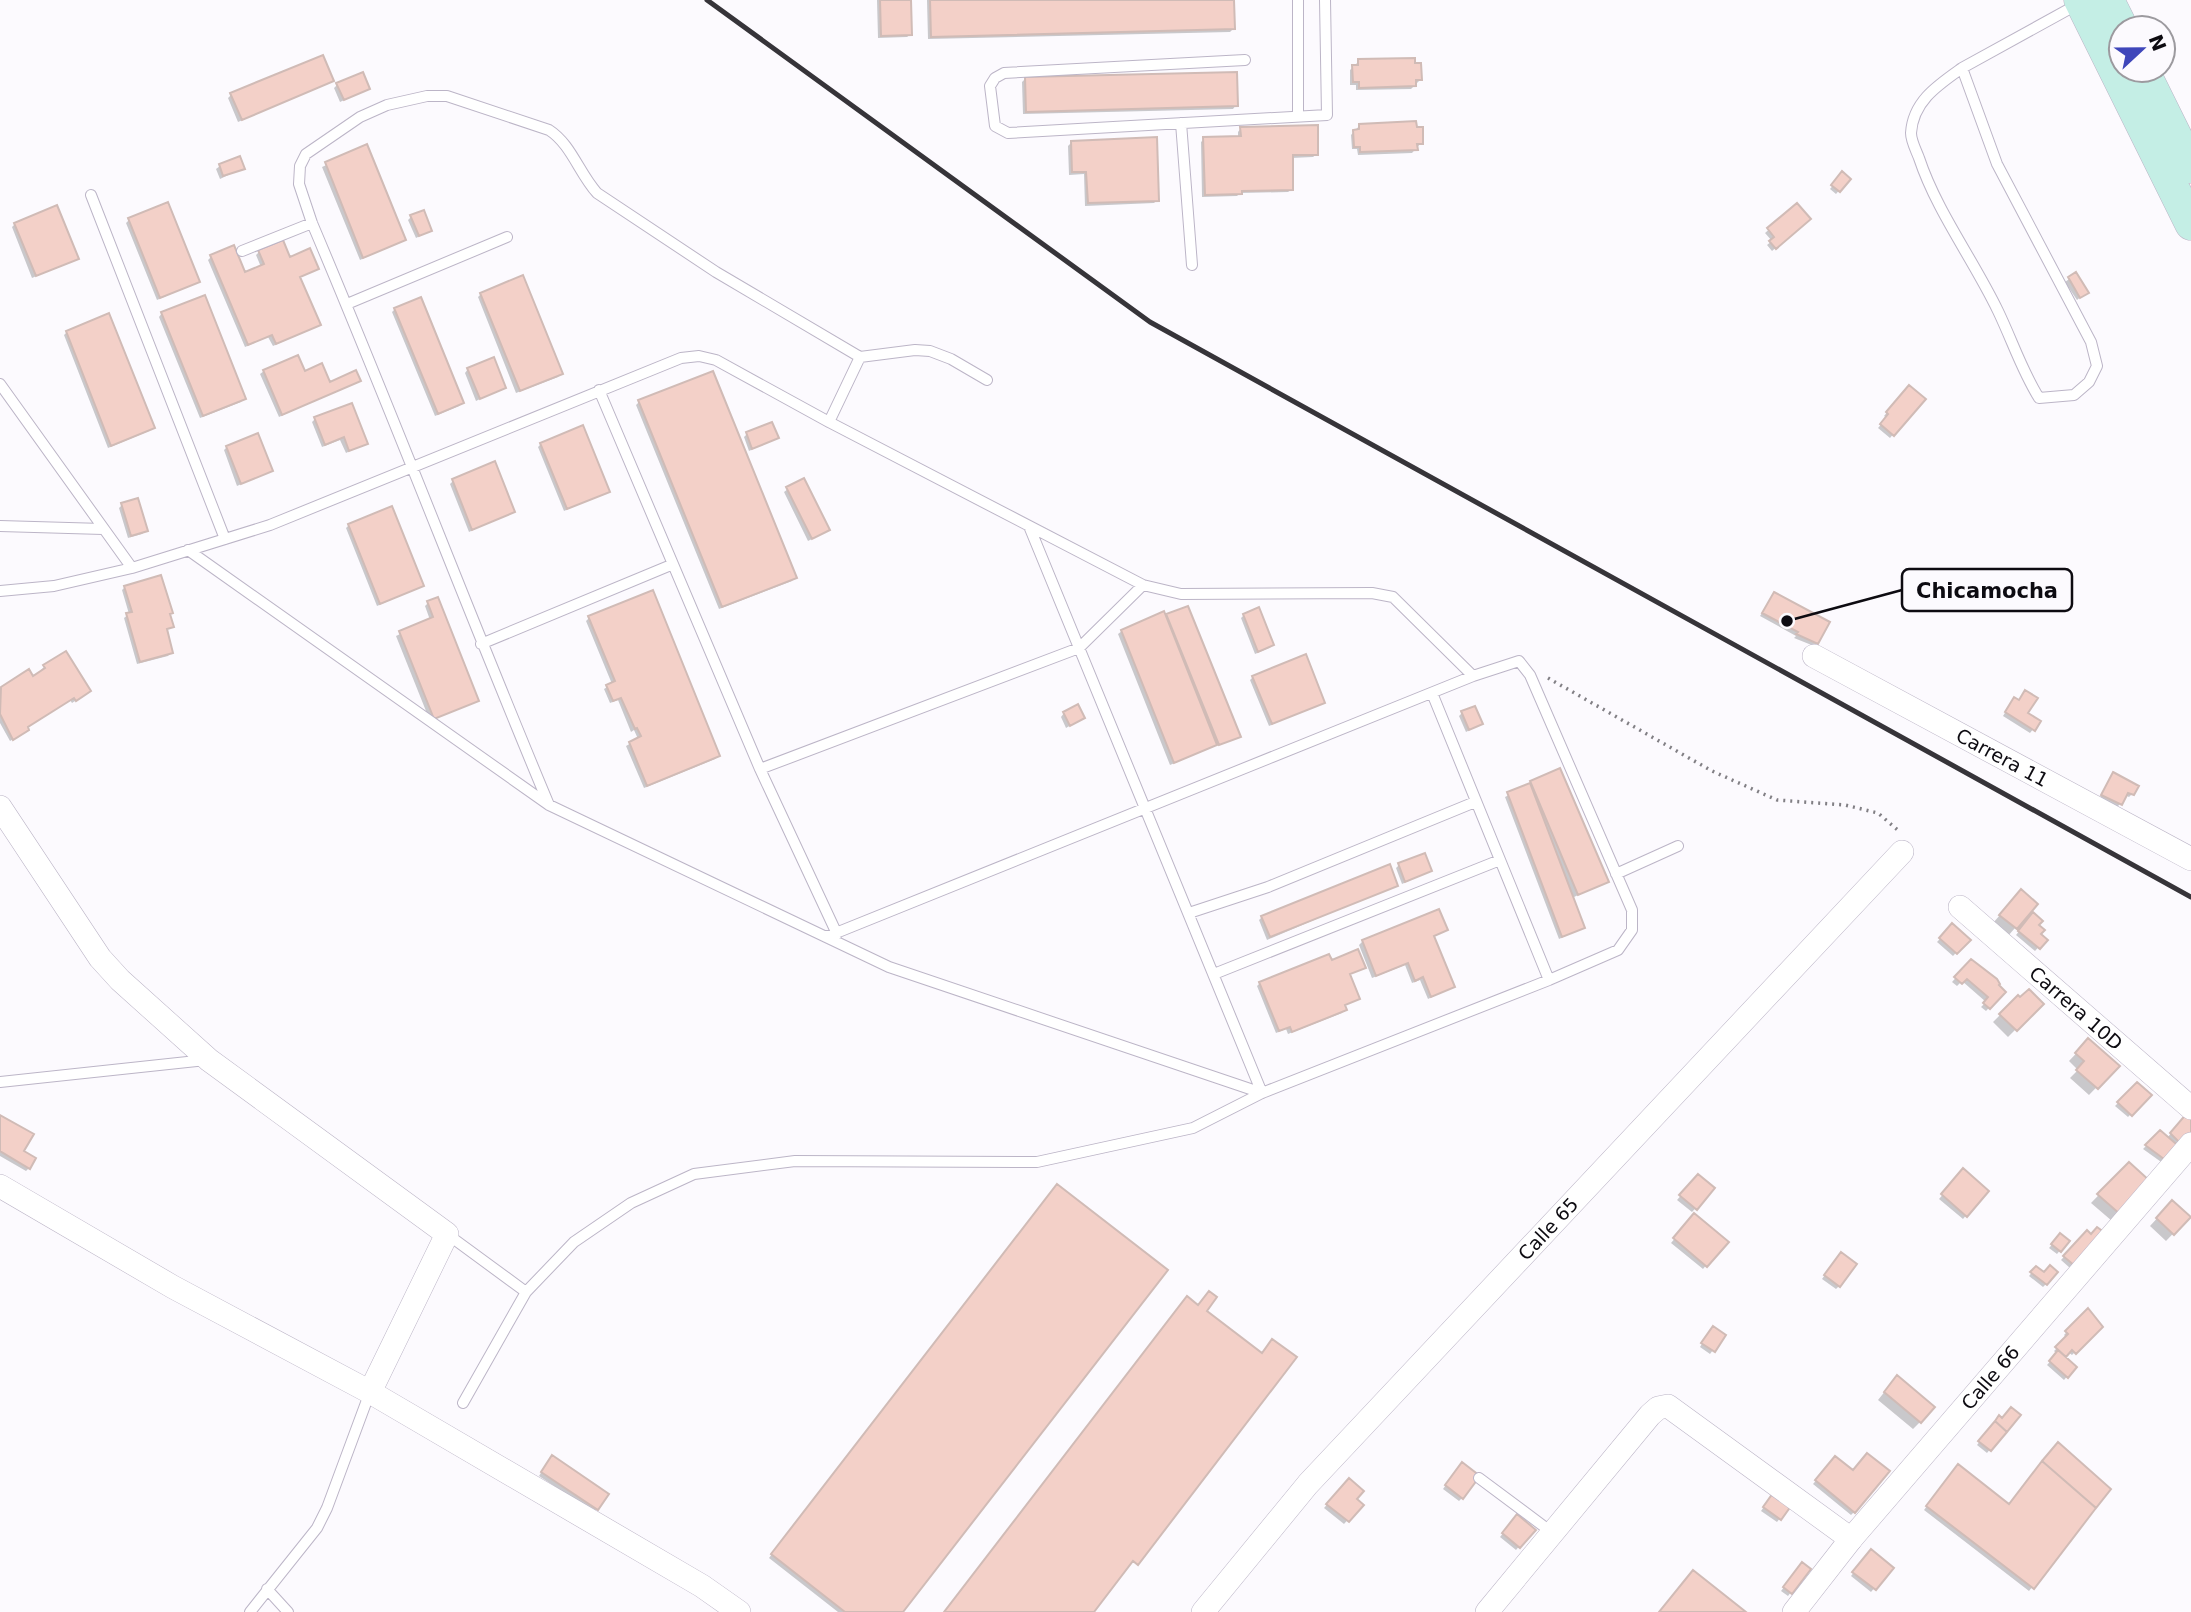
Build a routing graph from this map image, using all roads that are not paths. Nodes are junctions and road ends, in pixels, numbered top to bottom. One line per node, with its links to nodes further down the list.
1 (1298, 0): 8 (lane)
2 (1325, 0): 8 (lane)
3 (2090, 1): 4 (main road); 6 (lane); 13 (main road)
4 (2107, 15)
5 (1245, 60): 9 (lane)
6 (1962, 68): 6 (lane)
7 (2150, 84): 10 (main road)
8 (1298, 116): 9 (lane)
9 (1181, 123): 16 (lane)
10 (2191, 167)
11 (91, 195): 27 (lane)
12 (312, 223): 15 (lane); 17 (lane); 18 (lane)
13 (2191, 224)
14 (507, 237): 17 (lane)
15 (242, 251)
16 (1192, 265)
17 (347, 304): 23 (lane)
18 (860, 357): 19 (lane); 22 (lane)
19 (988, 380)
20 (0, 384): 26 (lane)
21 (598, 390): 22 (lane); 23 (lane); 29 (lane)
22 (829, 422): 25 (lane)
23 (413, 467): 27 (lane); 33 (lane)
24 (0, 526): 26 (lane)
25 (1029, 526): 31 (lane); 34 (lane)
26 (103, 529): 30 (lane)
27 (225, 539): 28 (lane)
28 (188, 550): 30 (lane); 40 (lane)
29 (671, 565): 33 (lane); 38 (lane)
30 (132, 568): 32 (lane)
31 (1143, 584): 34 (lane); 36 (lane)
32 (0, 591)
33 (481, 644): 40 (lane)
34 (1079, 648): 38 (lane); 42 (lane)
35 (1814, 656): 45 (street, Carrera 11)
36 (1473, 676): 37 (lane); 47 (lane)
37 (1432, 693): 39 (lane); 42 (lane)
38 (760, 769): 50 (lane)
39 (1475, 802): 46 (lane); 49 (lane)
40 (549, 805): 50 (lane)
41 (0, 807): 53 (street)
42 (1146, 809): 49 (lane); 50 (lane)
43 (1678, 846): 47 (lane)
44 (1902, 852): 70 (street, Calle 65)
45 (2191, 859)
46 (1500, 860): 51 (lane); 52 (lane)
47 (1616, 874): 52 (lane)
48 (1960, 907): 56 (street, Carrera 10D)
49 (1189, 914): 51 (lane)
50 (831, 936): 55 (lane)
51 (1214, 974): 55 (lane)
52 (1549, 980): 55 (lane)
53 (209, 1060): 54 (lane); 59 (street)
54 (0, 1082)
55 (1262, 1094): 60 (lane)
56 (2191, 1108)
57 (2191, 1144): 65 (street, Calle 66)
58 (0, 1186): 61 (street)
59 (447, 1234): 60 (lane); 61 (street)
60 (526, 1292): 62 (lane)
61 (370, 1392): 66 (lane); 69 (street)
62 (463, 1403)
63 (1479, 1478): 64 (lane)
64 (1554, 1534): 65 (street); 71 (street)
65 (1851, 1538): 72 (street, Calle 66)
66 (267, 1589): 67 (lane); 68 (lane)
67 (250, 1612)
68 (288, 1612)
69 (739, 1612)
70 (1203, 1612)
71 (1486, 1612)
72 (1794, 1612)

